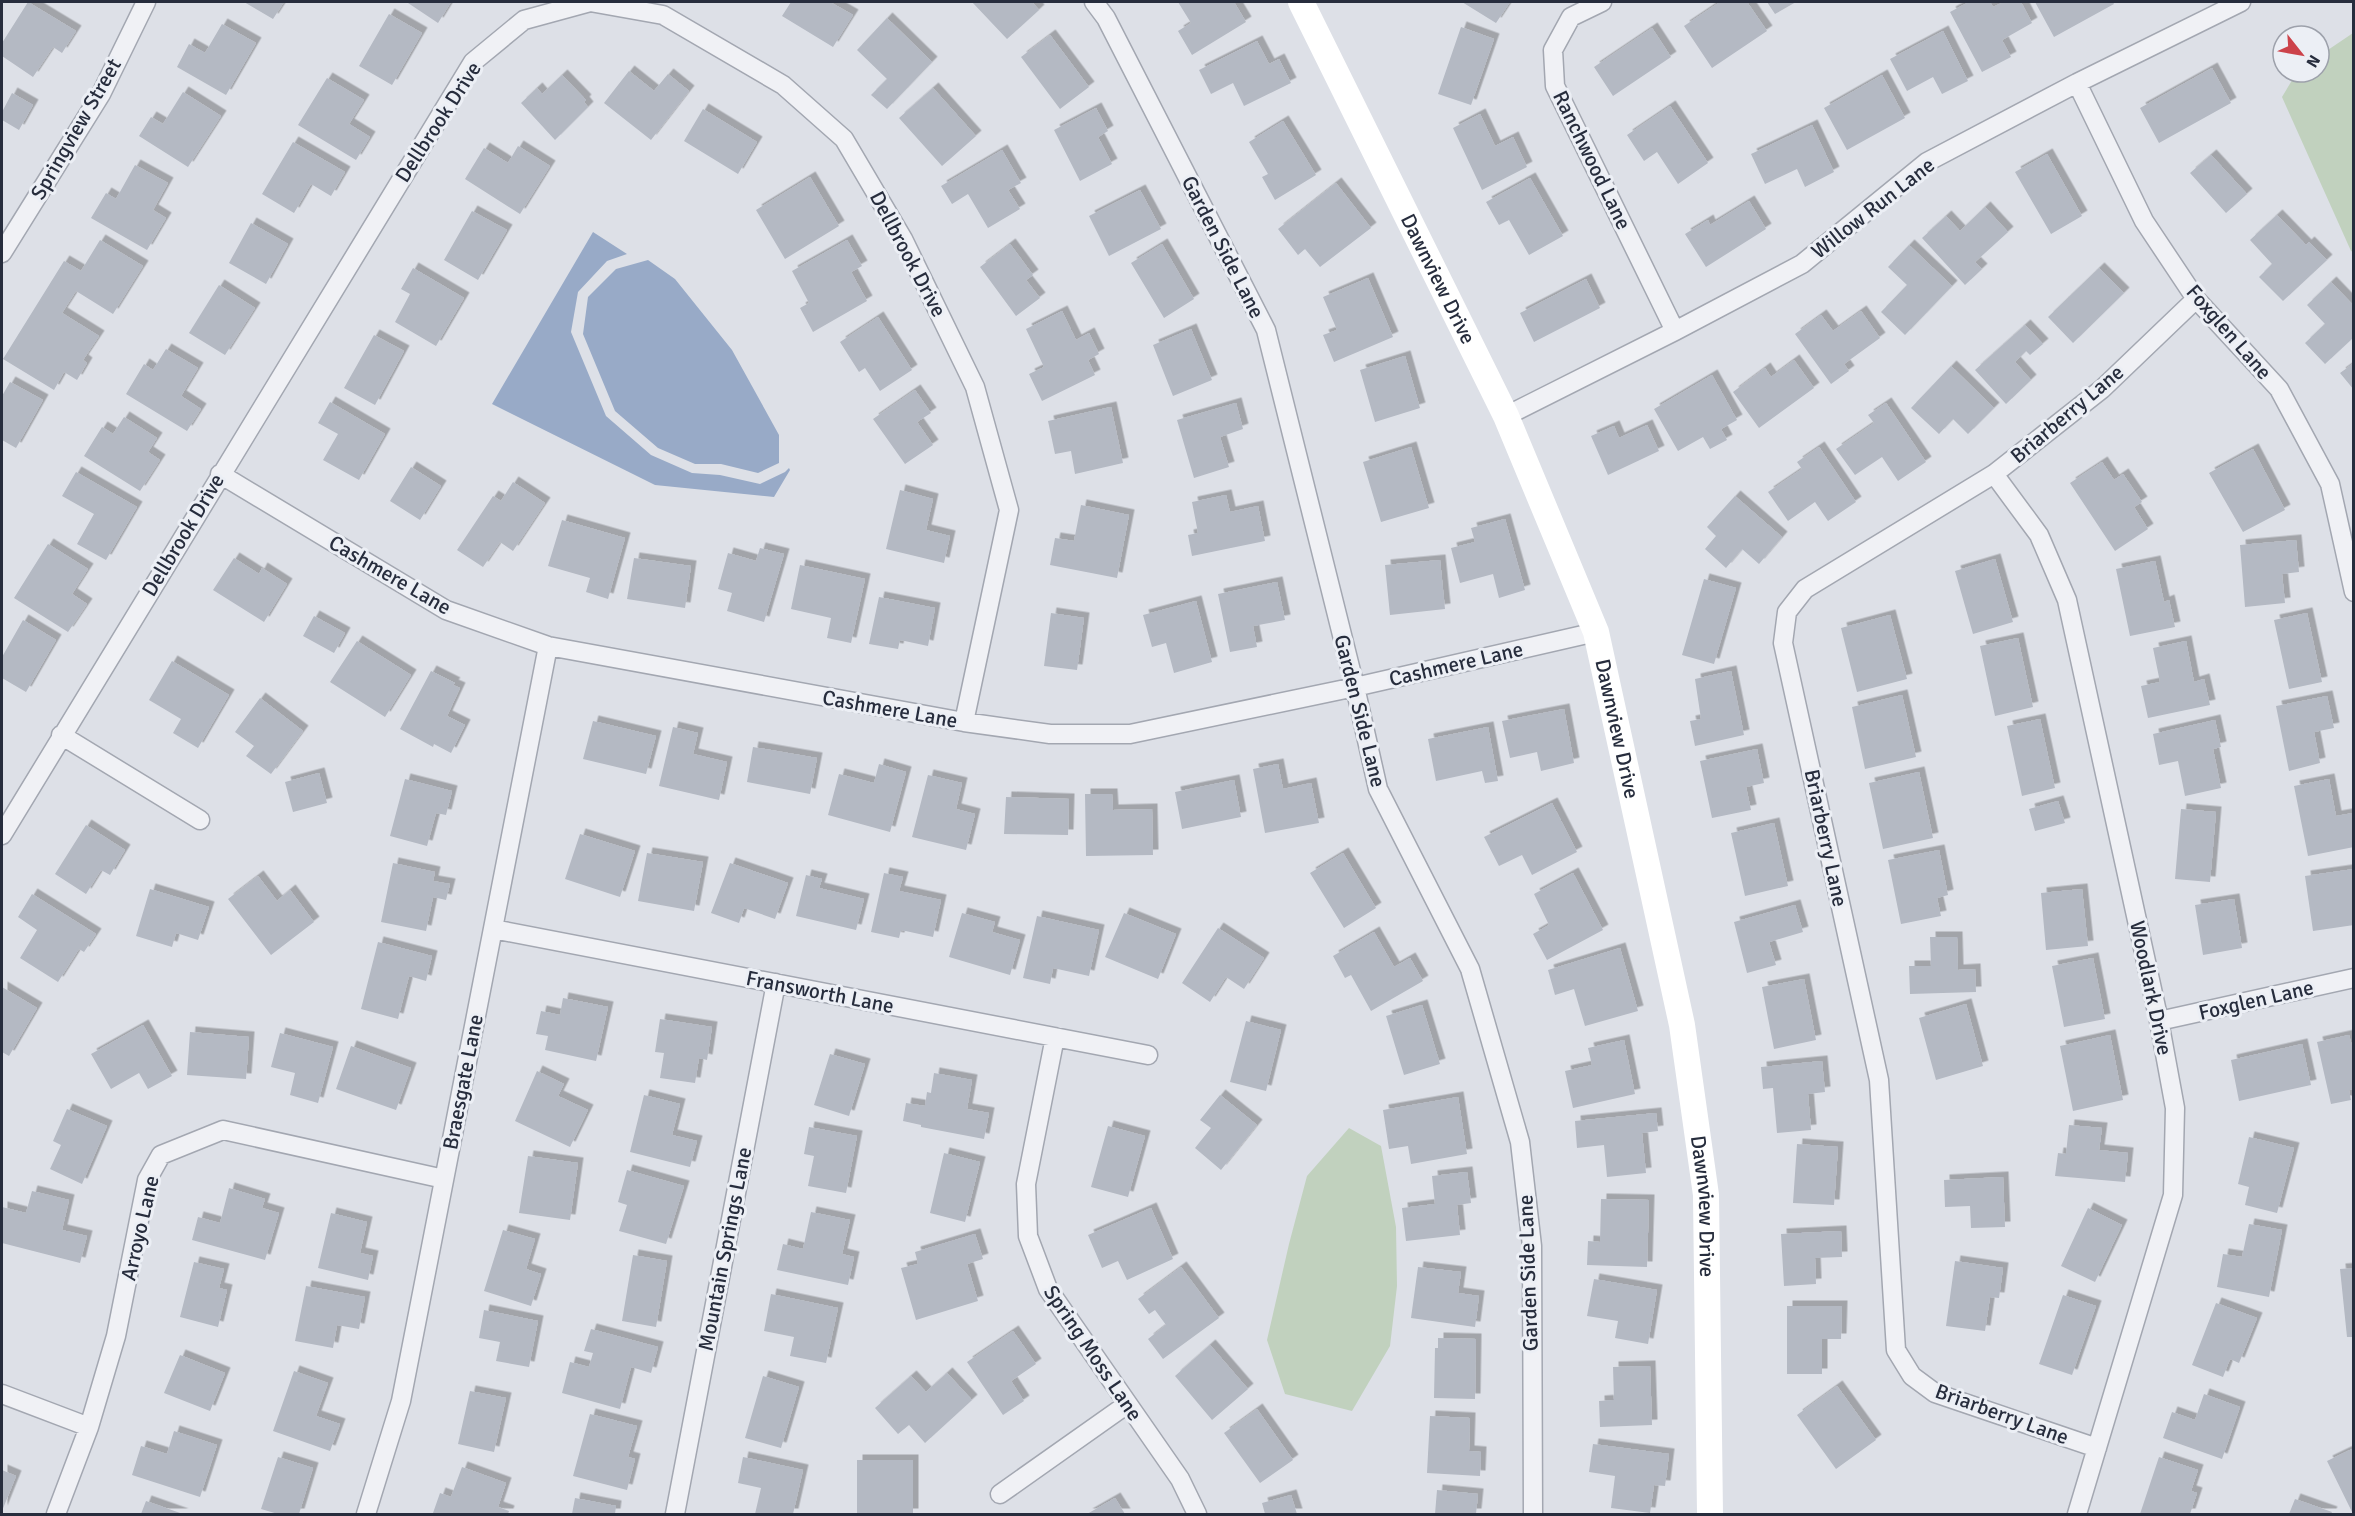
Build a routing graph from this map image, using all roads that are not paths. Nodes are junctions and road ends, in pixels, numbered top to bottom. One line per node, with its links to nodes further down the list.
1 (146, 2): 8 (street, Springview Street)
2 (590, 2): 12 (street, Dellbrook Drive); 18 (street, Dellbrook Drive)
3 (1094, 2): 17 (street, Garden Side Lane)
4 (1301, 2): 11 (street, Dawnview Drive)
5 (1602, 2): 10 (street, Ranchwood Lane)
6 (2241, 2): 7 (street, Willow Run Lane)
7 (2077, 83): 9 (street, Foxglen Lane); 10 (street, Willow Run Lane)
8 (2, 253)
9 (2196, 299): 13 (street, Briarberry Lane); 14 (street, Foxglen Lane)
10 (1675, 331): 11 (street, Willow Run Lane)
11 (1506, 416): 15 (street, Dawnview Drive)
12 (220, 474): 16 (street, Cashmere Lane); 19 (street, Dellbrook Drive)
13 (1994, 474): 25 (street, Woodlark Drive); 32 (street, Briarberry Lane)
14 (2354, 592)
15 (1596, 632): 17 (street, Cashmere Lane); 39 (street, Dawnview Drive)
16 (548, 646): 18 (street, Cashmere Lane); 22 (street, Braesgate Lane)
17 (1355, 687): 18 (street, Cashmere Lane); 38 (street, Garden Side Lane)
18 (964, 722)
19 (61, 735): 20 (street); 21 (street, Dellbrook Drive)
20 (200, 819)
21 (2, 835)
22 (493, 929): 24 (street, Fransworth Lane); 28 (street, Braesgate Lane)
23 (2354, 978): 25 (street, Foxglen Lane)
24 (776, 983): 26 (street, Fransworth Lane); 36 (street, Mountain Springs Lane)
25 (2159, 1022): 32 (street, Woodlark Drive)
26 (1054, 1037): 27 (street, Fransworth Lane); 30 (street, Spring Moss Lane)
27 (1148, 1055)
28 (444, 1179): 31 (street, Arroyo Lane); 35 (street, Braesgate Lane)
29 (2, 1394): 31 (street)
30 (1126, 1405): 33 (street); 37 (street, Spring Moss Lane)
31 (89, 1426): 34 (street, Arroyo Lane)
32 (2097, 1448): 40 (street, Woodlark Drive)
33 (1000, 1494)
34 (56, 1515)
35 (366, 1515)
36 (675, 1515)
37 (1197, 1515)
38 (1533, 1515)
39 (1710, 1515)
40 (2077, 1515)

